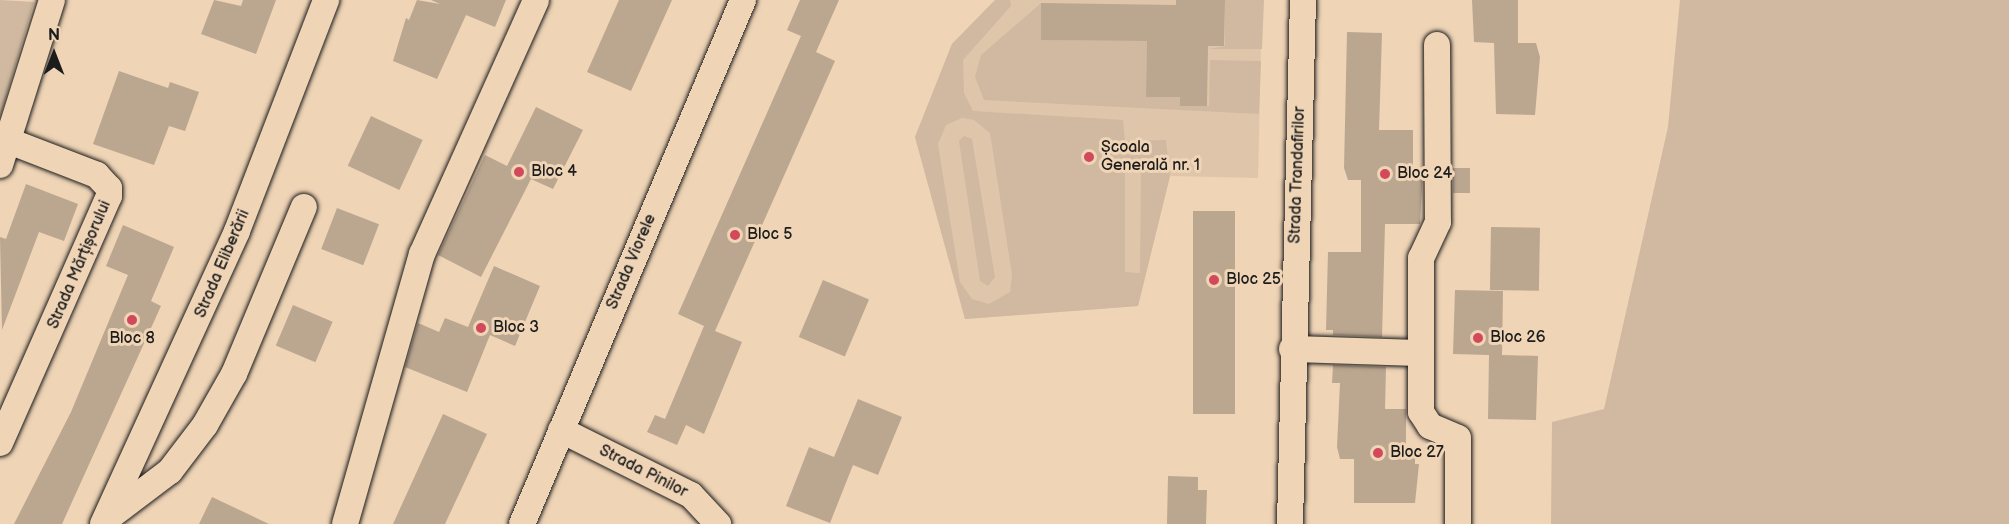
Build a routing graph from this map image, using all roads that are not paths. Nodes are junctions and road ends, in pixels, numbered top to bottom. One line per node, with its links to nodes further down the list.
1 (52, 0): 7 (street)
2 (326, 0): 14 (street, Strada Eliberării)
3 (536, 0): 15 (street)
4 (743, 0): 12 (street, Strada Viorele)
5 (1303, 0): 10 (street, Strada Trandafirilor)
6 (1437, 45): 11 (street)
7 (9, 141): 8 (street); 13 (street, Strada Mărțișorului)
8 (0, 165)
9 (304, 207): 14 (street, Strada Eliberării)
10 (1292, 349): 11 (street); 18 (street, Strada Trandafirilor)
11 (1421, 352): 19 (street)
12 (561, 430): 16 (street, Strada Viorele); 17 (street, Strada Pinilor)
13 (0, 443)
14 (103, 523)
15 (345, 524)
16 (522, 524)
17 (718, 524)
18 (1290, 524)
19 (1458, 524)

